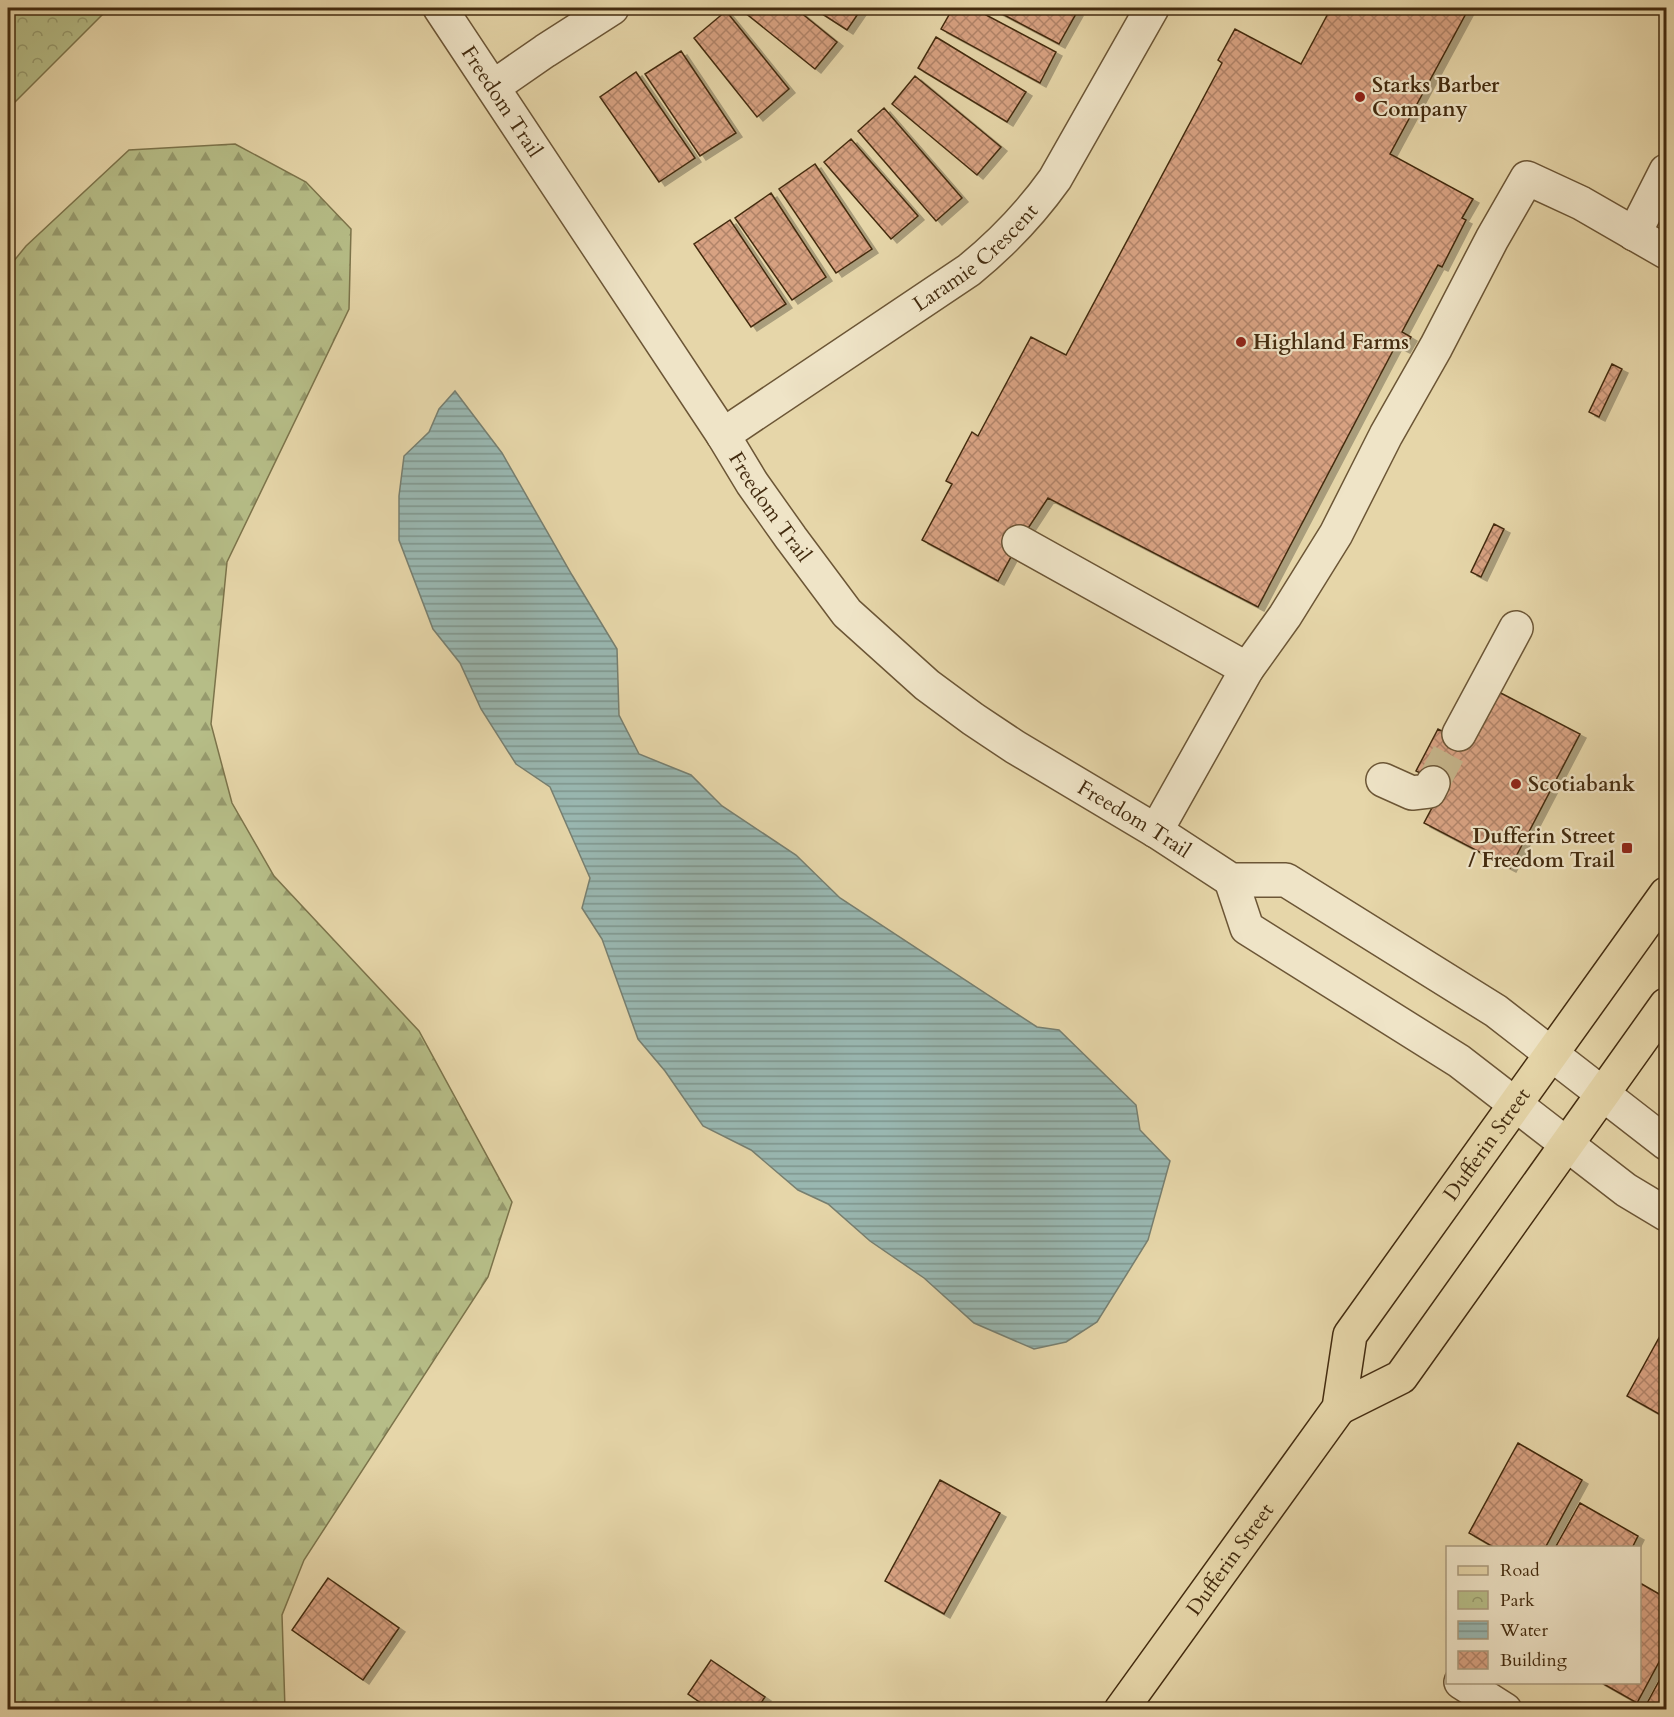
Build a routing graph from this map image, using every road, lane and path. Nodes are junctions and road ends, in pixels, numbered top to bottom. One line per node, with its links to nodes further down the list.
1 (440, 8): 4 (street, Freedom Trail)
2 (612, 8): 4 (street)
3 (1152, 8): 8 (street, Laramie Crescent)
4 (493, 87): 8 (street, Freedom Trail)
5 (1666, 171): 6 (street)
6 (1634, 234): 7 (street); 11 (street)
7 (1666, 252)
8 (723, 435): 15 (street, Freedom Trail)
9 (1019, 542): 11 (street)
10 (1516, 628): 12 (street)
11 (1247, 669): 15 (street)
12 (1459, 734)
13 (1383, 780): 14 (street)
14 (1433, 783)
15 (1156, 831): 16 (street, Freedom Trail)
16 (1231, 880): 19 (street); 21 (street)
17 (1666, 894): 19 (main road, Dufferin Street)
18 (1666, 1005): 20 (main road, Dufferin Street)
19 (1551, 1054): 20 (street); 21 (main road, Dufferin Street)
20 (1603, 1094): 22 (street); 23 (main road, Dufferin Street)
21 (1515, 1105): 23 (street); 25 (main road, Dufferin Street)
22 (1666, 1143)
23 (1567, 1144): 24 (street); 25 (main road, Dufferin Street)
24 (1666, 1215)
25 (1339, 1408): 27 (main road, Dufferin Street)
26 (1463, 1684): 28 (street)
27 (1121, 1710)
28 (1505, 1710)

